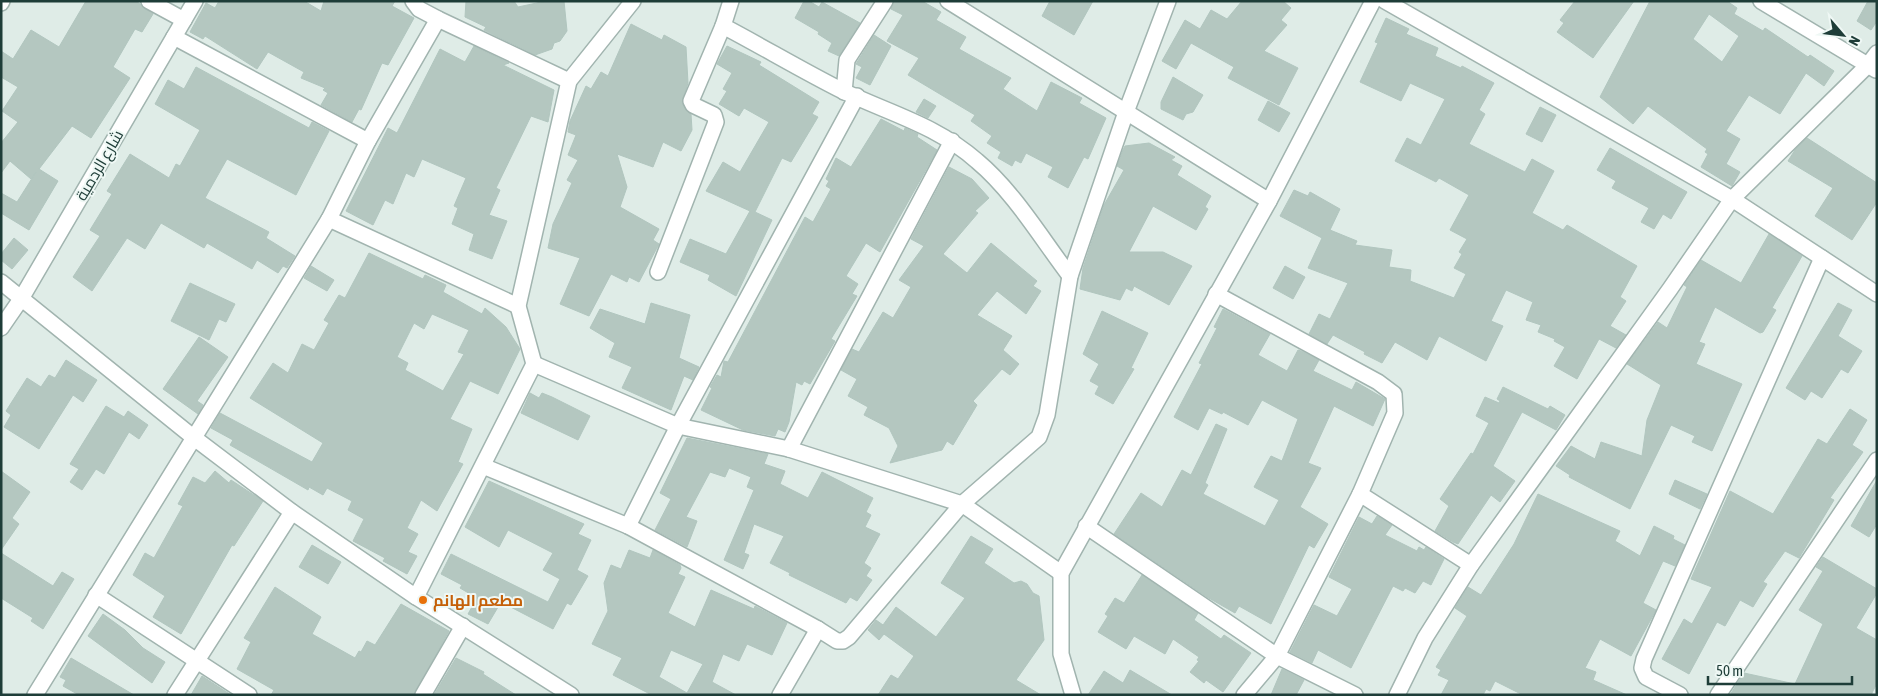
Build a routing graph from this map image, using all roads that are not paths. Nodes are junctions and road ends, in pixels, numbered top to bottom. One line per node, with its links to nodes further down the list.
1 (149, 1): 13 (street)
2 (195, 1): 13 (street, شارع الردمية)
3 (413, 1): 12 (street)
4 (633, 1): 18 (street)
5 (885, 1): 19 (street)
6 (948, 1): 20 (street)
7 (1168, 1): 20 (street)
8 (1373, 1): 24 (street)
9 (1385, 1): 23 (street)
10 (1761, 1): 17 (street)
11 (729, 2): 14 (street)
12 (438, 19): 18 (street); 21 (street)
13 (184, 20): 15 (street, شارع الردمية)
14 (724, 26): 19 (street); 27 (street)
15 (174, 37): 21 (street); 32 (street, شارع الردمية)
16 (1877, 53): 17 (street)
17 (1872, 68): 23 (street)
18 (569, 81): 33 (street)
19 (850, 94): 22 (street); 36 (street)
20 (1126, 112): 24 (street); 28 (street)
21 (368, 141): 25 (street)
22 (952, 141): 28 (street); 38 (street)
23 (1732, 199): 26 (street); 46 (street)
24 (1269, 201): 30 (street)
25 (329, 219): 33 (street); 37 (street)
26 (1822, 258): 31 (street); 64 (street)
27 (658, 272)
28 (1070, 276): 42 (street)
29 (1, 282): 32 (street)
30 (1216, 294): 41 (street); 45 (street)
31 (1877, 294)
32 (21, 299): 34 (street, شارع الردمية); 37 (street)
33 (518, 306): 35 (street)
34 (1, 328)
35 (534, 364): 36 (street); 40 (street)
36 (678, 426): 38 (street); 44 (street)
37 (193, 437): 43 (street); 48 (street)
38 (789, 449): 42 (street)
39 (1877, 460): 65 (street)
40 (483, 466): 44 (street); 49 (street)
41 (1360, 494): 46 (street); 52 (street)
42 (962, 504): 47 (street); 51 (street)
43 (292, 512): 49 (street); 53 (street)
44 (628, 526): 51 (street)
45 (1086, 526): 47 (street); 52 (street)
46 (1471, 565): 63 (street)
47 (1061, 573): 60 (street)
48 (96, 595): 53 (street); 54 (street)
49 (416, 596): 50 (street)
50 (463, 626): 57 (street); 58 (street)
51 (818, 629): 59 (street)
52 (1277, 656): 61 (street); 62 (street)
53 (197, 661): 55 (street); 56 (street)
54 (35, 695)
55 (175, 695)
56 (249, 695)
57 (423, 695)
58 (571, 695)
59 (780, 695)
60 (1072, 695)
61 (1244, 695)
62 (1355, 695)
63 (1397, 695)
64 (1680, 695)
65 (1718, 695)

